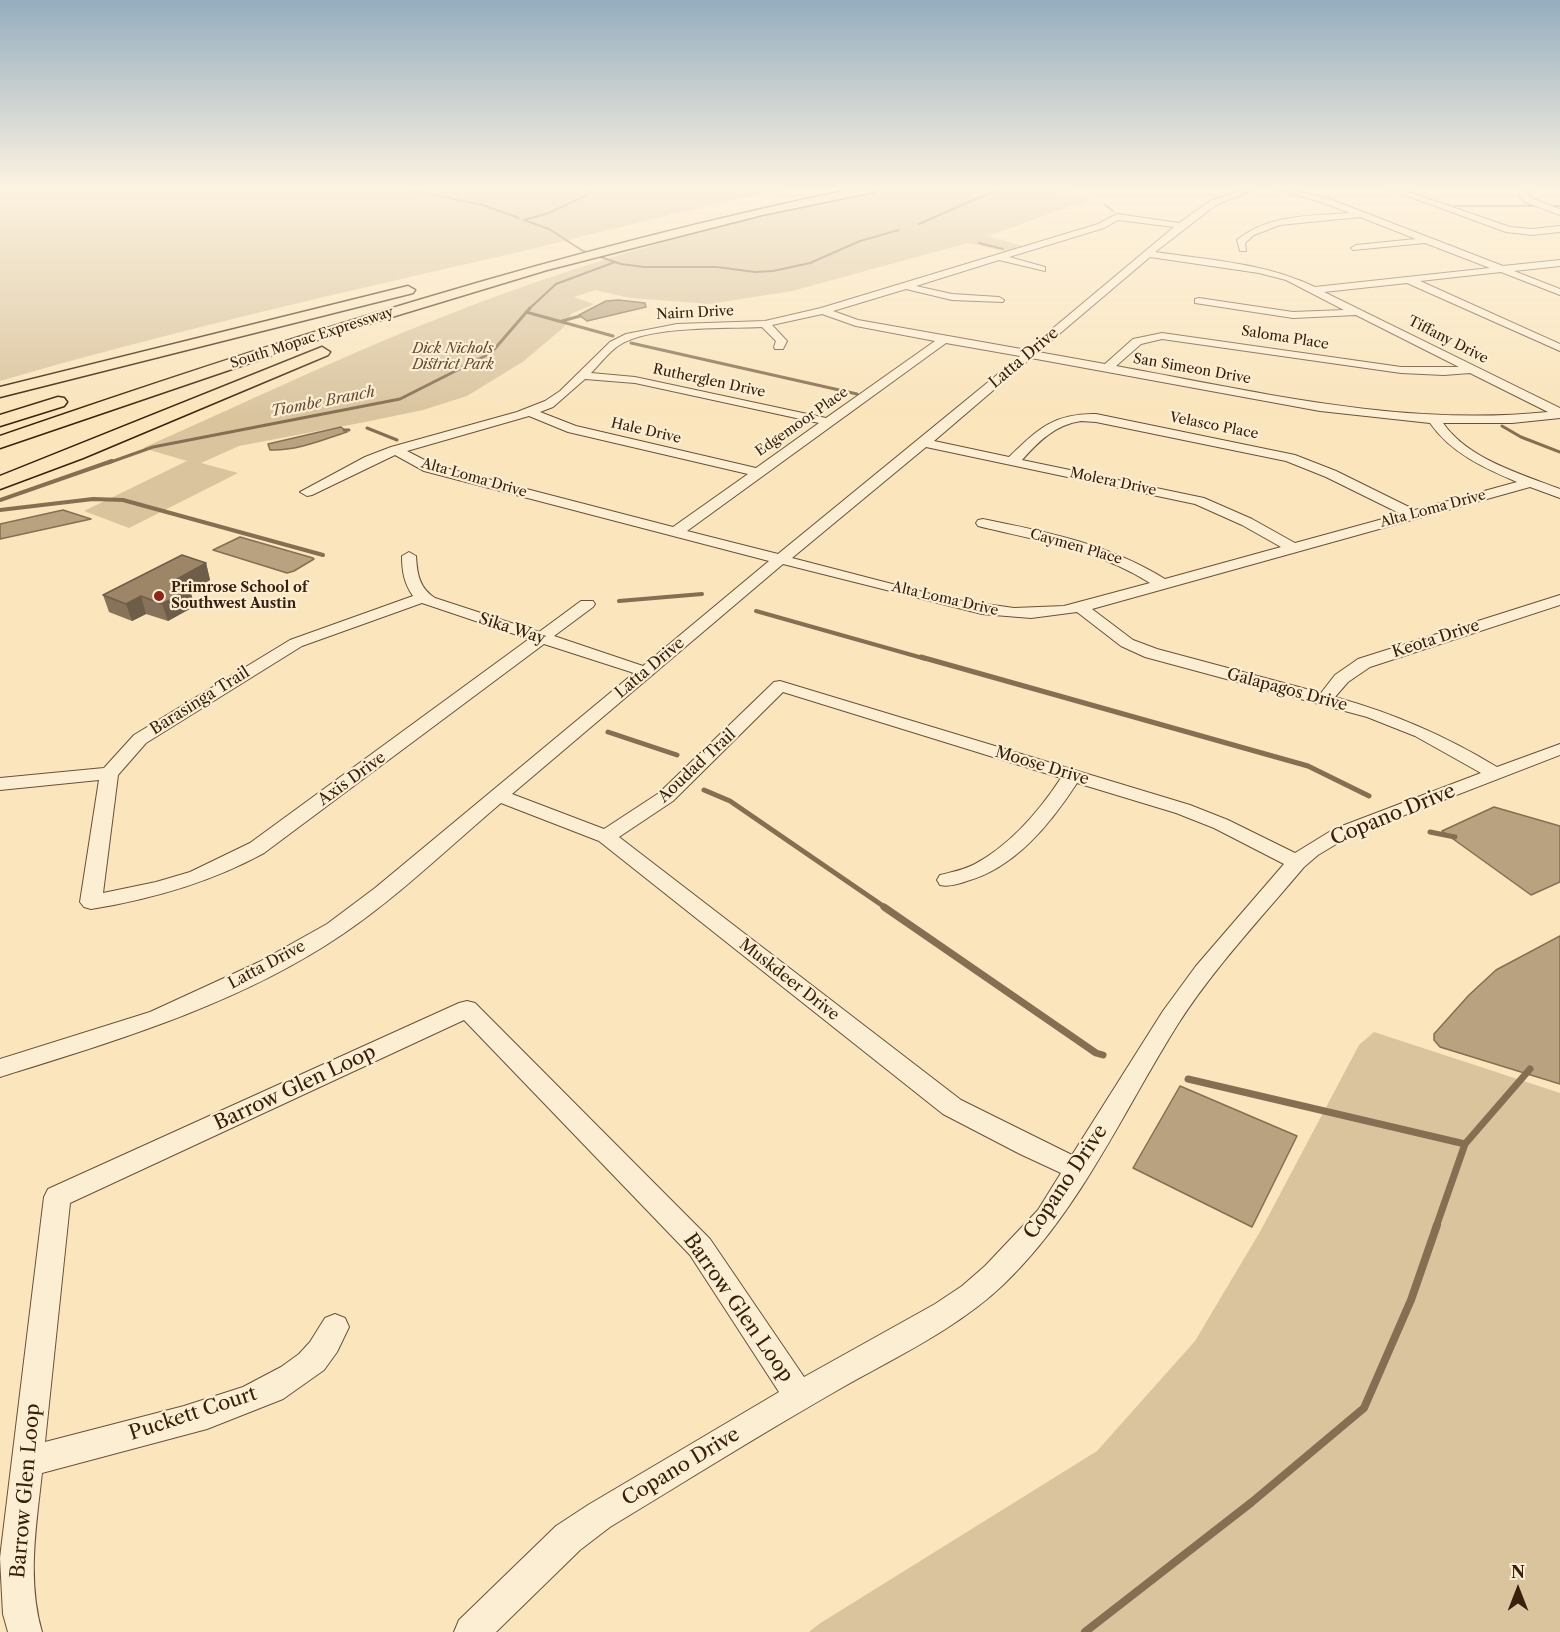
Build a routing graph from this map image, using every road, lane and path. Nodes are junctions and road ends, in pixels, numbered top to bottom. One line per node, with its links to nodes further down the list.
1 (507, 264): 14 (highway, South Mopac Expressway)
2 (561, 264): 37 (highway, South Mopac Expressway)
3 (562, 264): 43 (highway)
4 (980, 264): 13 (street, Nairn Drive)
5 (1024, 264): 10 (street)
6 (1136, 264): 25 (street, Latta Drive)
7 (1215, 264): 15 (street, Tiffany Drive)
8 (1489, 264): 11 (street)
9 (1549, 264): 11 (street)
10 (1042, 269)
11 (1502, 269): 12 (street); 16 (street)
12 (1409, 280): 15 (street); 24 (street)
13 (907, 286): 17 (street); 19 (street, Nairn Drive)
14 (425, 287): 28 (highway, South Mopac Expressway); 30 (highway)
15 (1314, 290): 20 (street, Tiffany Drive)
16 (1560, 292)
17 (999, 300)
18 (1199, 301): 20 (street)
19 (823, 311): 21 (street, Nairn Drive); 22 (street, San Simeon Drive)
20 (1358, 312): 27 (street, Tiffany Drive)
21 (765, 324): 23 (street); 29 (street, Nairn Drive)
22 (945, 339): 25 (street, San Simeon Drive); 36 (street, Edgemoor Place)
23 (779, 346)
24 (1560, 348)
25 (1028, 354): 26 (street, San Simeon Drive); 38 (street, Latta Drive)
26 (1107, 368): 27 (street, Saloma Place); 35 (street, San Simeon Drive)
27 (1471, 369): 33 (street, Tiffany Drive)
28 (148, 372)
29 (581, 375): 32 (street, Nairn Drive); 36 (street, Rutherglen Drive)
30 (0, 392)
31 (76, 396): 34 (highway)
32 (530, 412): 39 (street, Nairn Drive); 41 (street, Hale Drive)
33 (1560, 414): 35 (street, San Simeon Drive)
34 (0, 421)
35 (1435, 421): 42 (street)
36 (829, 422): 41 (street, Edgemoor Place)
37 (0, 442)
38 (924, 443): 40 (street, Molera Drive); 51 (street, Latta Drive)
39 (396, 450): 44 (street, Nairn Drive); 48 (street, Alta Loma Drive)
40 (1013, 461): 46 (street, Velasco Place); 49 (street, Molera Drive)
41 (758, 472): 48 (street, Edgemoor Place)
42 (1531, 482): 45 (street); 46 (street, Alta Loma Drive)
43 (0, 483)
44 (307, 492)
45 (1560, 494)
46 (1413, 514): 49 (street, Alta Loma Drive)
47 (983, 523): 52 (street, Caymen Place)
48 (677, 531): 51 (street, Alta Loma Drive)
49 (1292, 547): 52 (street, Alta Loma Drive)
50 (409, 556): 53 (street)
51 (782, 558): 56 (street, Alta Loma Drive); 58 (street, Latta Drive)
52 (1163, 584): 56 (street, Alta Loma Drive)
53 (422, 598): 57 (street, Sika Way); 62 (street, Barasinga Trail)
54 (1560, 600): 60 (street, Keota Drive)
55 (587, 604): 57 (street, Axis Drive)
56 (1080, 607): 60 (street, Galapagos Drive)
57 (543, 639): 58 (street, Sika Way); 62 (street, Axis Drive)
58 (646, 672): 66 (street, Latta Drive)
59 (780, 686): 64 (street, Moose Drive); 67 (street, Aoudad Trail)
60 (1325, 700): 63 (street, Galapagos Drive)
61 (1560, 750): 63 (street, Copano Drive)
62 (109, 774): 65 (street)
63 (1496, 774): 68 (street, Copano Drive)
64 (1072, 775): 68 (street, Moose Drive); 69 (street)
65 (0, 783)
66 (499, 796): 67 (street, Muskdeer Drive); 70 (street, Latta Drive)
67 (606, 837): 71 (street, Muskdeer Drive)
68 (1297, 862): 71 (street, Copano Drive)
69 (947, 880)
70 (0, 1068)
71 (1079, 1169): 73 (street, Copano Drive)
72 (335, 1327): 74 (street, Puckett Court)
73 (799, 1396): 74 (street, Barrow Glen Loop); 76 (street, Copano Drive)
74 (26, 1462): 75 (street, Barrow Glen Loop)
75 (25, 1632)
76 (471, 1632)

